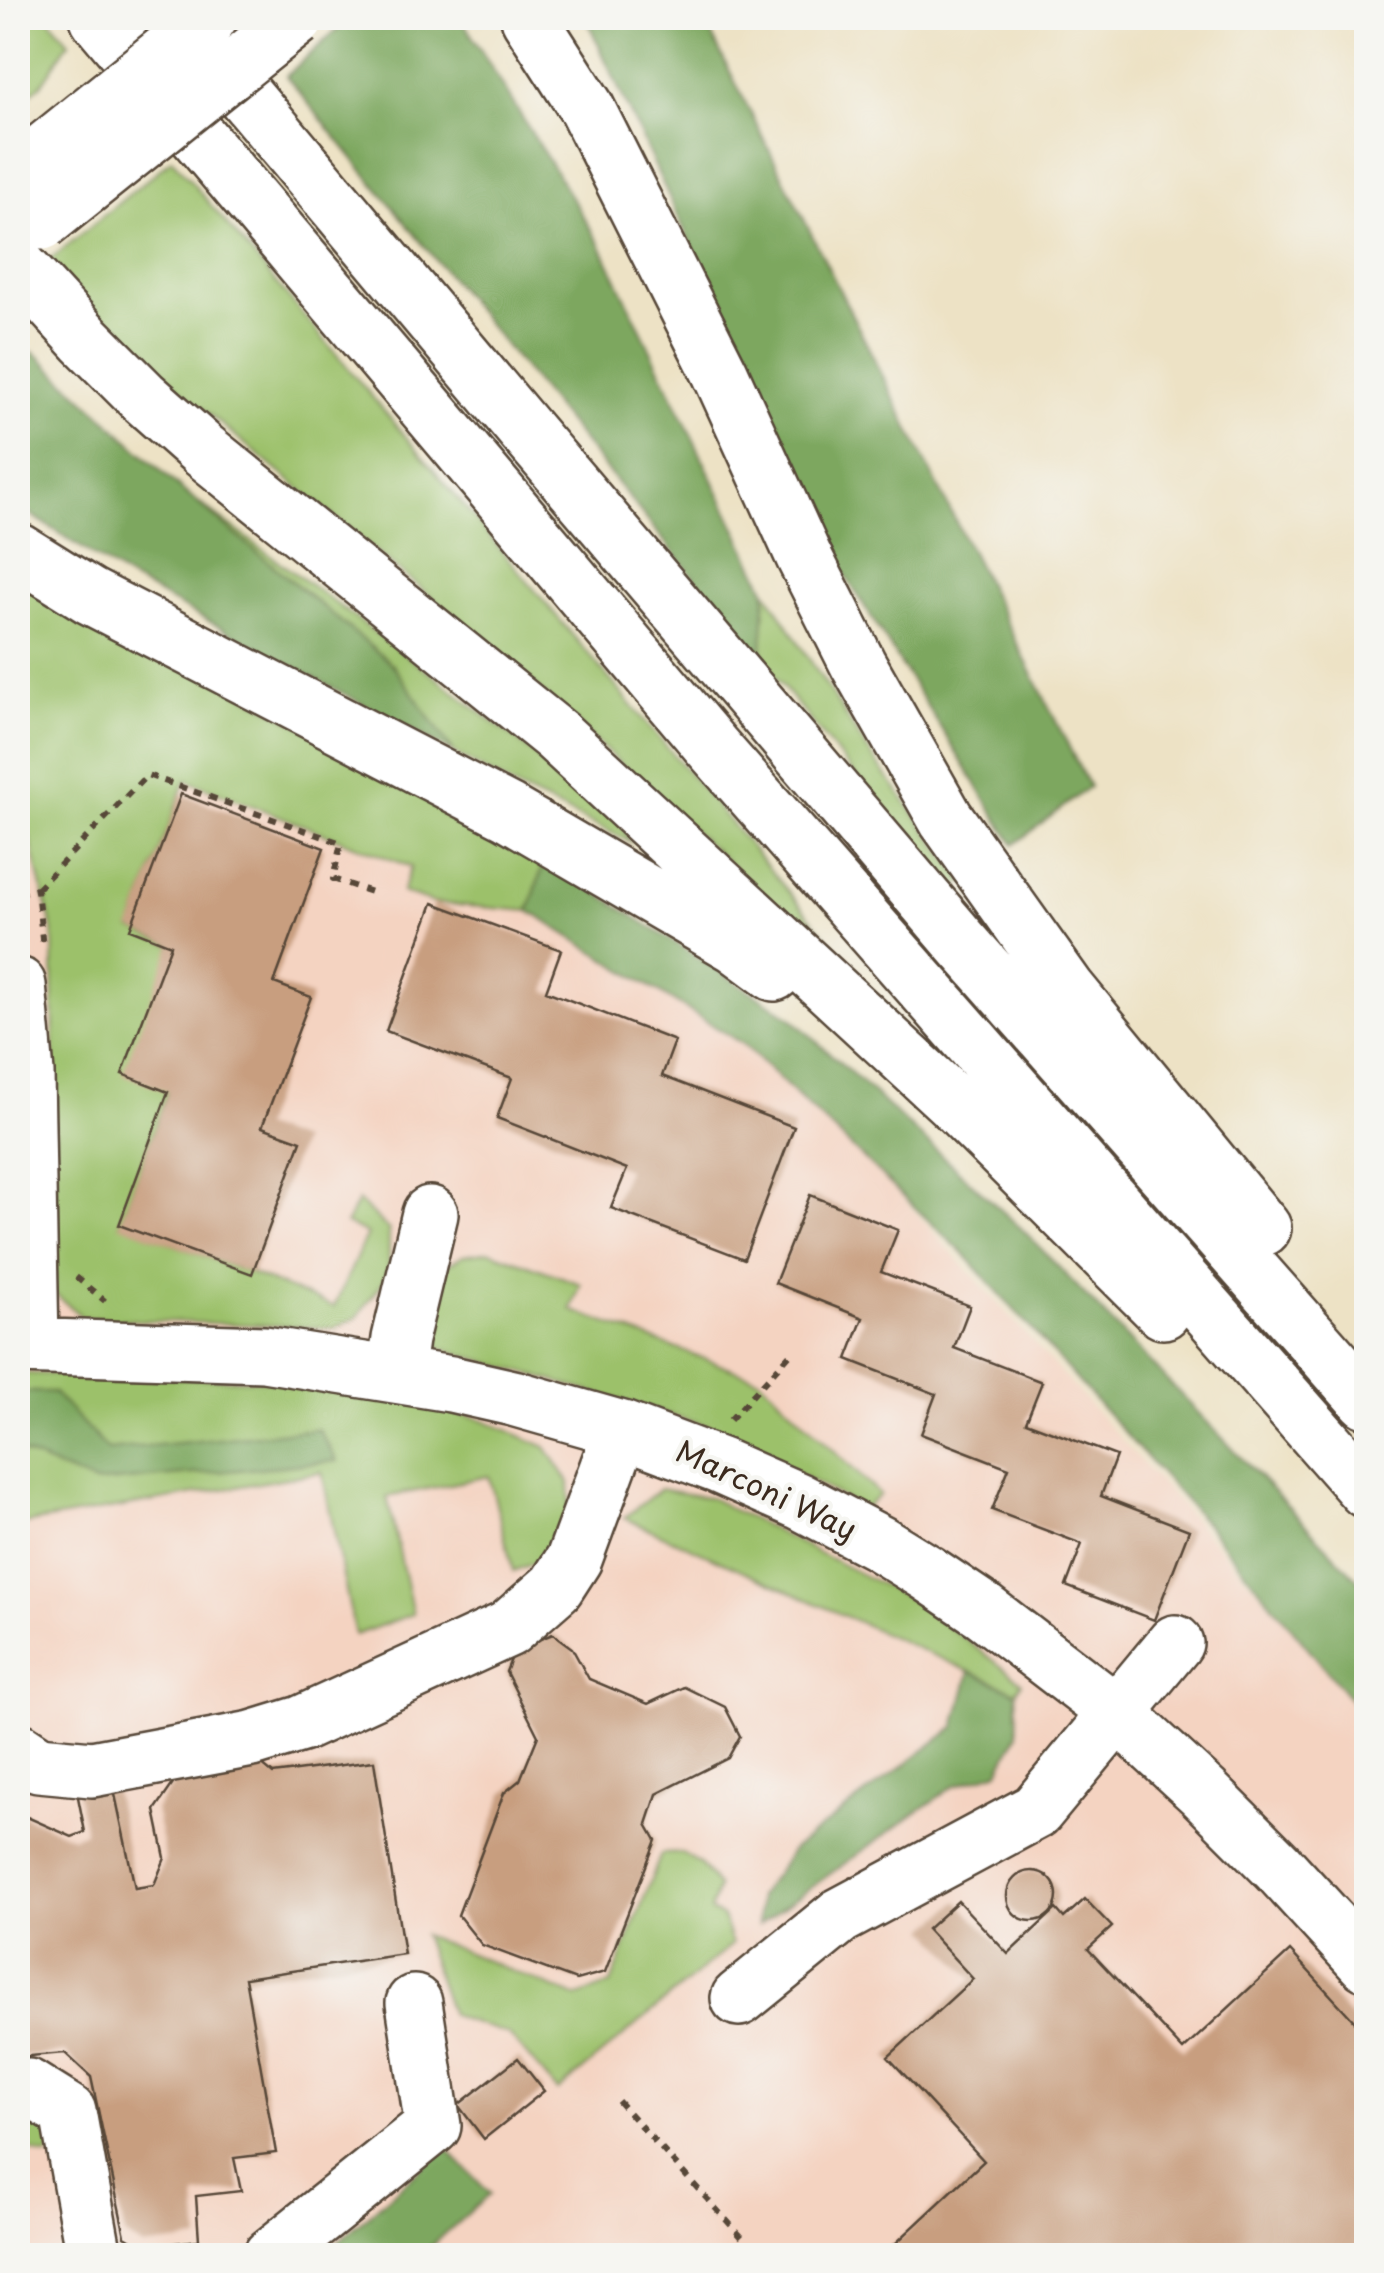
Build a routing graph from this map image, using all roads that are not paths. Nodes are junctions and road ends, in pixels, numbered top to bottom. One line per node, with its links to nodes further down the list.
1 (98, 18): 17 (main road)
2 (179, 18): 15 (main road)
3 (209, 18): 6 (main road, bridge)
4 (297, 18): 7 (main road, bridge)
5 (528, 18): 14 (main road)
6 (18, 172)
7 (26, 244): 10 (main road)
8 (18, 552): 10 (main road)
9 (18, 984): 12 (main road)
10 (955, 1104): 17 (main road)
11 (430, 1214): 13 (main road)
12 (24, 1346): 13 (main road, Marconi Way)
13 (395, 1375): 16 (main road, Marconi Way)
14 (1366, 1375)
15 (1366, 1400)
16 (622, 1429): 19 (main road, Marconi Way); 20 (main road)
17 (1356, 1478)
18 (1175, 1643): 19 (main road)
19 (1118, 1713): 21 (main road, Marconi Way); 22 (main road)
20 (18, 1750)
21 (1366, 1963)
22 (738, 1998)
23 (414, 2003): 26 (main road)
24 (18, 2089): 25 (main road)
25 (94, 2256)
26 (271, 2256)

